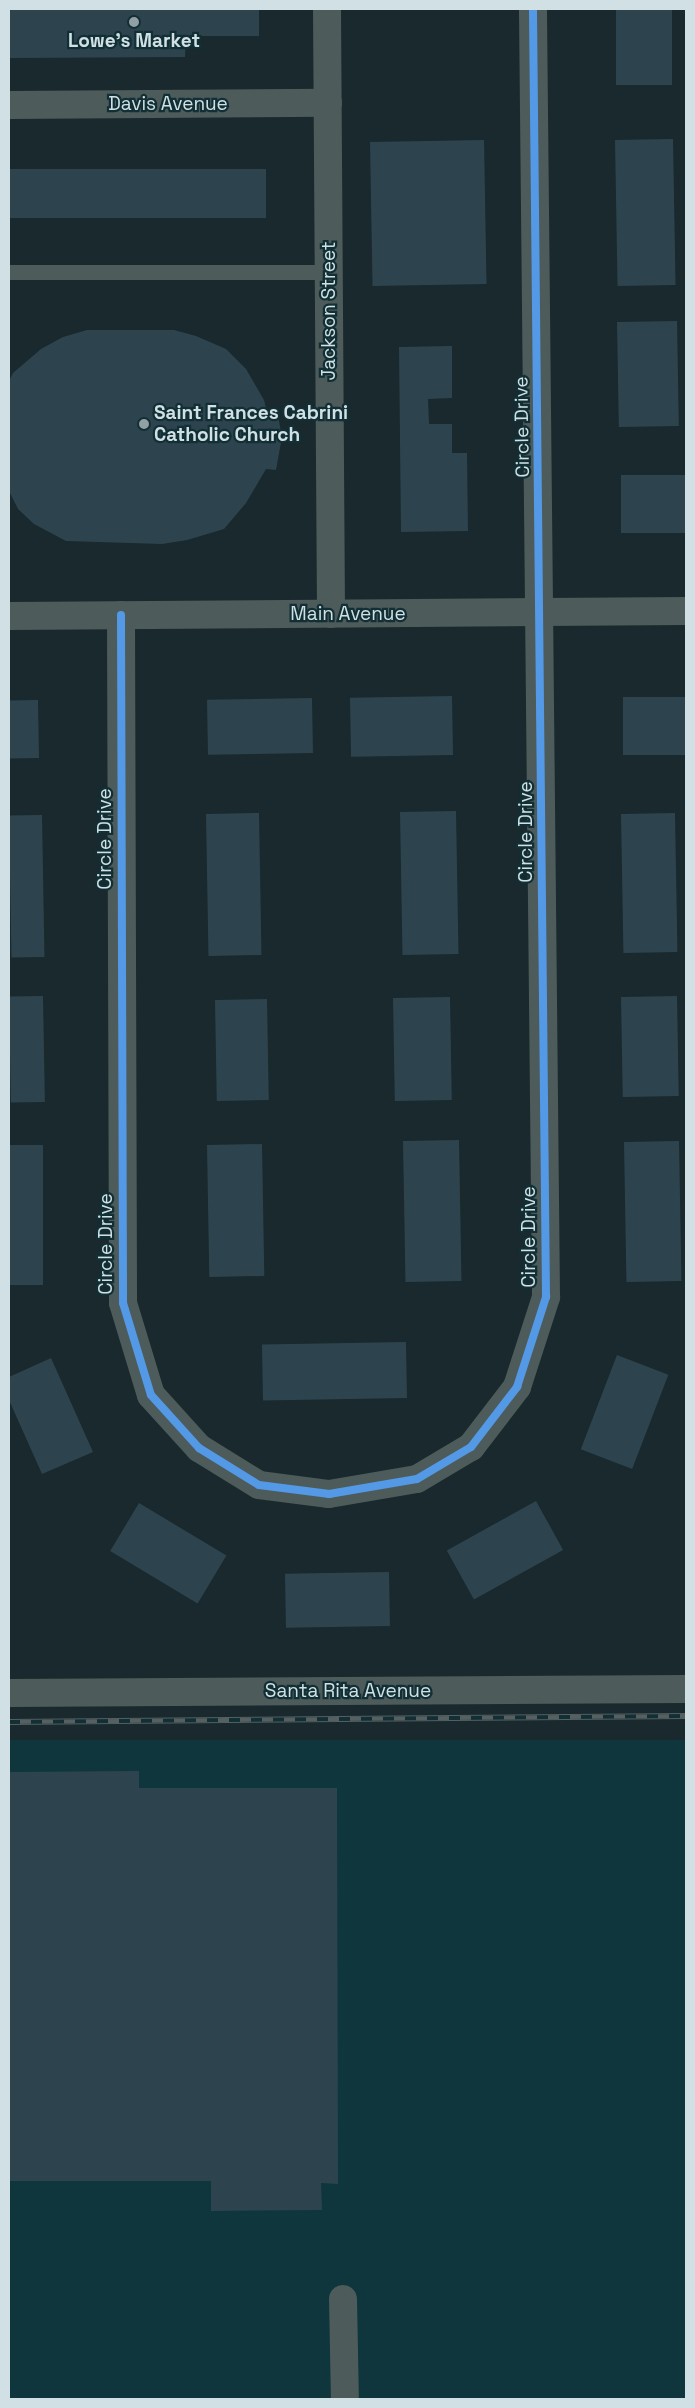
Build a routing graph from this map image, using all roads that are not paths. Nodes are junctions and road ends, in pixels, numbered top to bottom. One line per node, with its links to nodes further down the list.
1 (328, 9): 3 (street, Jackson Street)
2 (533, 9): 8 (street, Circle Drive)
3 (328, 103): 4 (street, Davis Avenue); 6 (street, Jackson Street)
4 (9, 105)
5 (9, 272): 6 (lane)
6 (329, 272): 9 (street, Jackson Street)
7 (686, 611): 8 (street, Main Avenue)
8 (540, 612): 9 (street, Main Avenue); 10 (street, Circle Drive)
9 (331, 614): 10 (street, Main Avenue)
10 (121, 615): 11 (street, Main Avenue)
11 (9, 616)
12 (686, 1690): 13 (street, Santa Rita Avenue)
13 (9, 1692)
14 (343, 2299): 15 (street)
15 (345, 2399)

